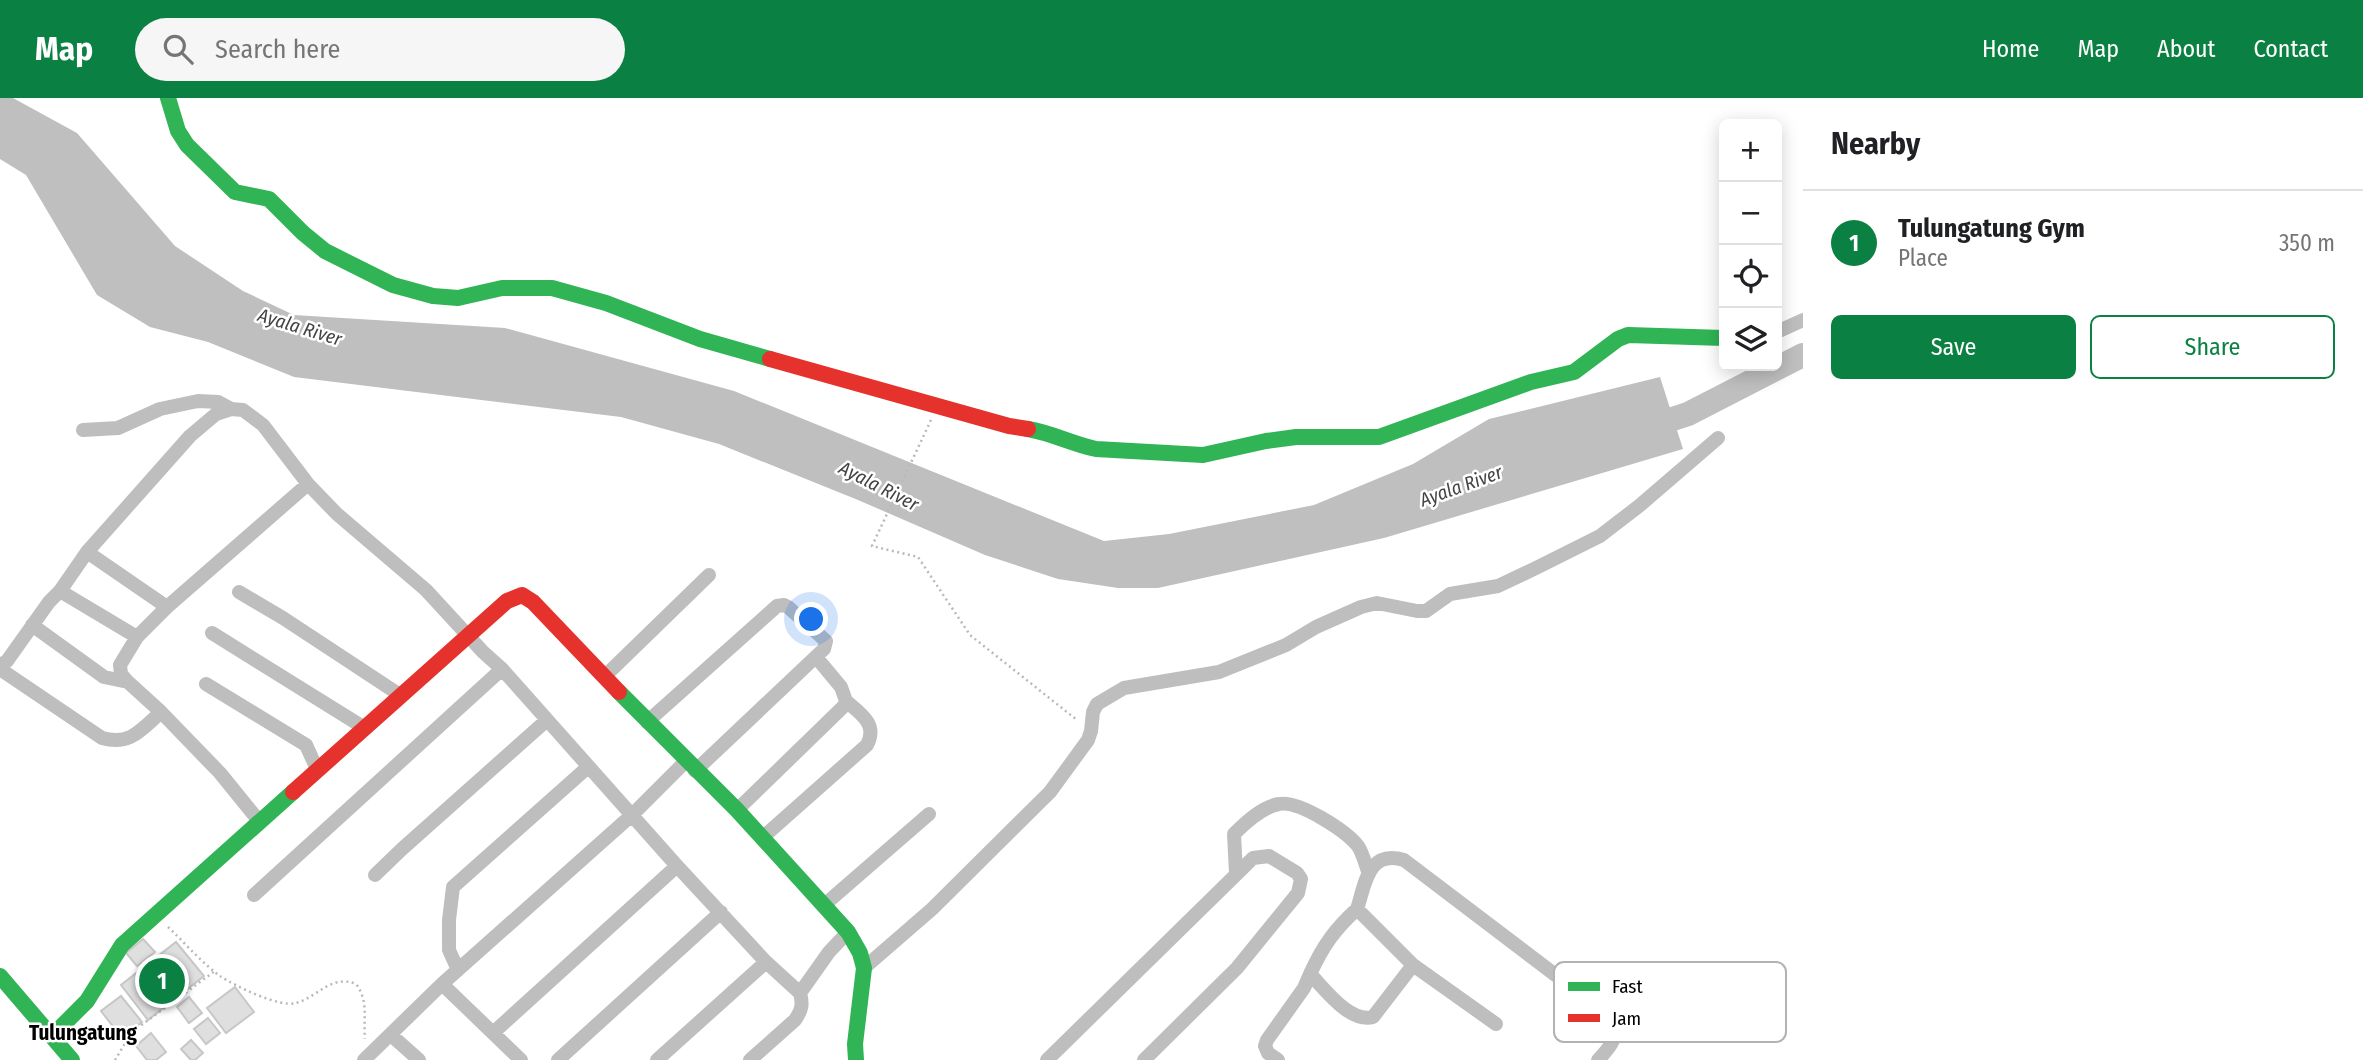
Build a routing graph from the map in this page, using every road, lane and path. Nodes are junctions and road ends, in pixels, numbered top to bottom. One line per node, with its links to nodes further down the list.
1 (168, 98): 5 (street)
2 (1803, 320): 3 (street)
3 (1782, 330)
4 (1719, 338): 5 (street)
5 (938, 405): 31 (path)
6 (231, 409): 7 (street); 9 (street); 10 (street)
7 (83, 430)
8 (1718, 438): 31 (street)
9 (307, 484): 14 (street); 17 (street)
10 (87, 552): 12 (street); 14 (street)
11 (709, 575): 22 (street)
12 (60, 591): 15 (street); 18 (street)
13 (239, 592): 25 (street)
14 (167, 607): 18 (street)
15 (32, 625): 20 (street); 23 (street)
16 (212, 633): 30 (street)
17 (468, 636): 21 (street); 22 (street); 25 (street)
18 (137, 637): 23 (street)
19 (816, 656): 26 (street); 29 (street); 32 (street)
20 (0, 667): 27 (street)
21 (502, 669): 28 (street); 44 (street)
22 (604, 677): 29 (street)
23 (128, 682): 27 (street)
24 (206, 684): 34 (street)
25 (400, 695): 30 (street)
26 (846, 702): 35 (street); 39 (street)
27 (161, 712): 38 (street)
28 (547, 720): 33 (street); 43 (street)
29 (647, 722): 32 (street)
30 (363, 727): 34 (street)
31 (1091, 731): 52 (street)
32 (691, 766): 35 (street); 36 (street)
33 (588, 767): 36 (street); 54 (street)
34 (317, 769): 38 (street)
35 (737, 810): 39 (street)
36 (633, 814): 40 (street); 54 (street)
37 (929, 814): 45 (street)
38 (259, 821): 48 (street)
39 (762, 838): 45 (street)
40 (677, 866): 47 (street); 61 (street)
41 (1368, 871): 42 (street); 46 (street); 56 (street)
42 (1236, 873): 74 (street); 75 (street)
43 (375, 875)
44 (254, 895)
45 (823, 906): 49 (street)
46 (1356, 909): 51 (street); 55 (street)
47 (721, 912): 50 (street); 71 (street)
48 (156, 915): 53 (path); 63 (street)
49 (848, 932): 52 (street); 59 (street)
50 (766, 962): 59 (street); 72 (street)
51 (1413, 965): 55 (street); 60 (street)
52 (864, 968): 66 (street)
53 (215, 971): 65 (path); 68 (path)
54 (458, 971): 58 (street)
55 (1310, 974): 76 (street)
56 (1554, 974)
57 (0, 976): 63 (street)
58 (442, 984): 61 (street); 62 (street)
59 (800, 993): 73 (street)
60 (1496, 1024)
61 (494, 1032): 70 (street)
62 (391, 1035): 65 (street); 69 (street)
63 (52, 1036): 67 (street)
64 (1612, 1042): 77 (street)
65 (365, 1059)
66 (854, 1059)
67 (72, 1060)
68 (115, 1060)
69 (419, 1060)
70 (521, 1060)
71 (558, 1060)
72 (656, 1060)
73 (750, 1060)
74 (1047, 1060)
75 (1144, 1060)
76 (1278, 1060)
77 (1598, 1060)

